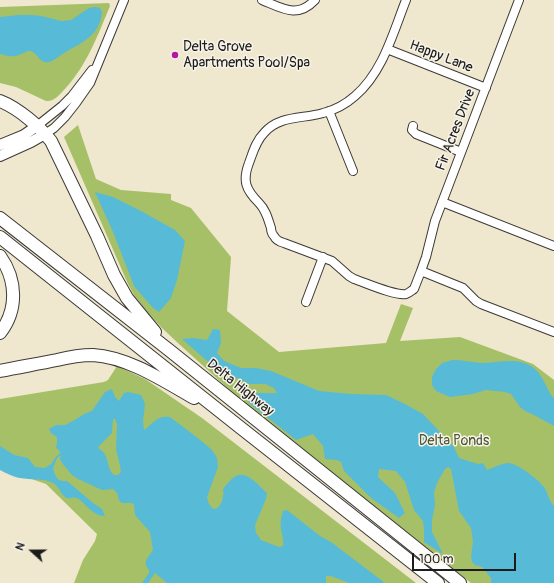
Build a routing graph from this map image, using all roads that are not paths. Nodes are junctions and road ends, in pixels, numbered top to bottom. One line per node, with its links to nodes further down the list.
1 (124, 0): 11 (street)
2 (262, 0): 3 (street)
3 (315, 0)
4 (406, 0): 6 (street)
5 (519, 0): 7 (street, Fir Acres Drive)
6 (386, 49): 7 (street, Happy Lane); 9 (street)
7 (486, 88): 13 (street, Fir Acres Drive)
8 (0, 101): 11 (highway)
9 (329, 111): 15 (street); 21 (street)
10 (413, 126): 13 (street)
11 (41, 130): 12 (main road); 14 (main road); 26 (highway)
12 (0, 145)
13 (461, 152): 16 (street, Fir Acres Drive)
14 (0, 156)
15 (353, 171)
16 (442, 202): 19 (street); 22 (street, Fir Acres Drive)
17 (0, 218): 26 (highway, Delta Highway)
18 (0, 237): 28 (highway)
19 (554, 246)
20 (0, 256): 25 (highway)
21 (323, 257): 22 (street, Fir Acres Drive); 23 (street)
22 (421, 272): 24 (street)
23 (306, 302)
24 (554, 332)
25 (0, 333)
26 (169, 350): 30 (highway, Delta Highway)
27 (0, 371): 28 (highway)
28 (231, 419): 29 (highway)
29 (438, 583)
30 (460, 583)

